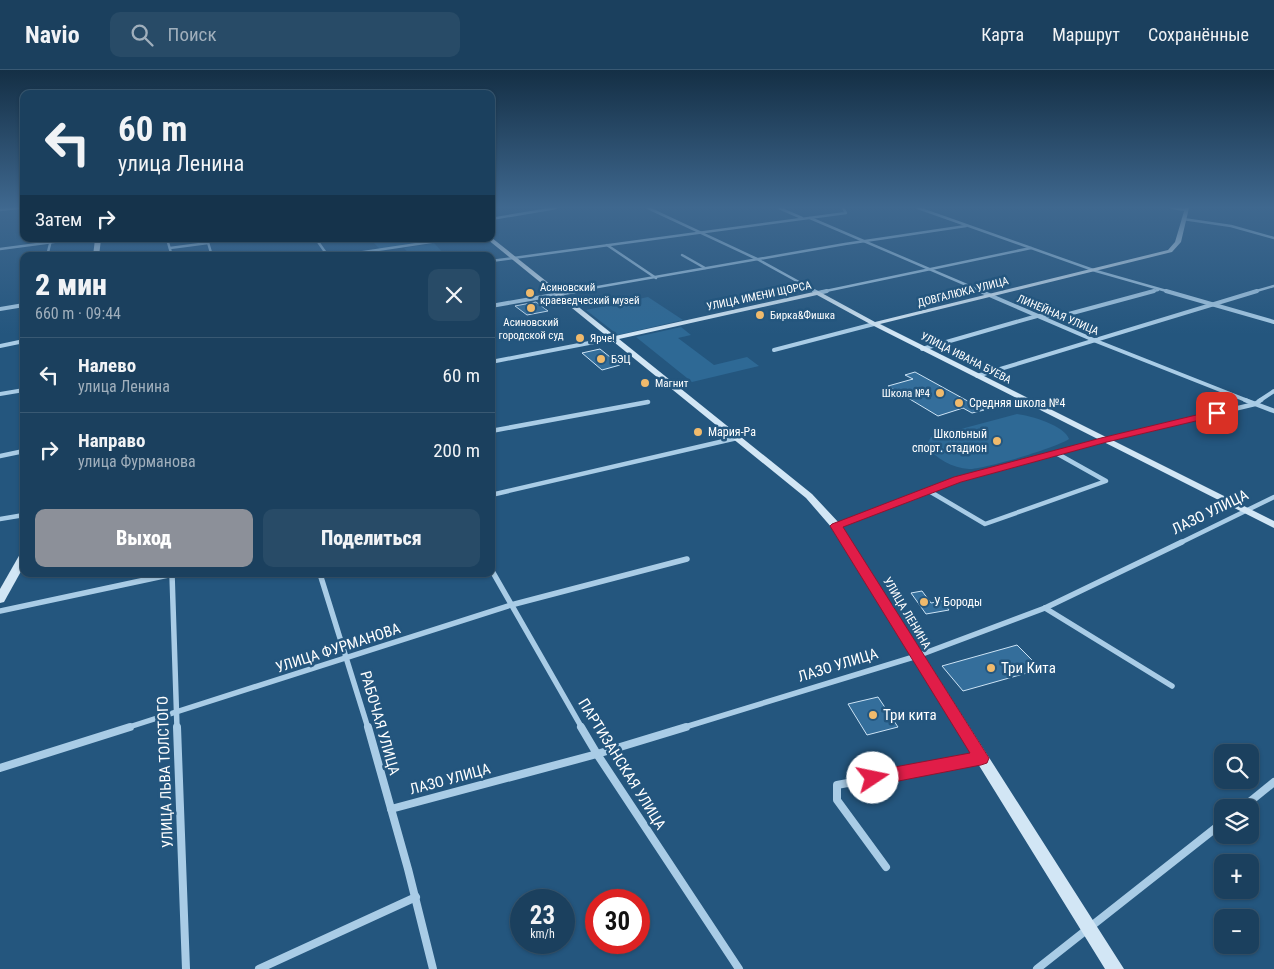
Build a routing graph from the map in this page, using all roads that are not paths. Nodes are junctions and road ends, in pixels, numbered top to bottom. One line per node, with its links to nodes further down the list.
1 (378, 250): 11 (street)
2 (505, 250): 13 (street, УЛИЦА ЛЕНИНА)
3 (564, 250): 13 (street)
4 (616, 250): 19 (street)
5 (737, 250): 14 (street, УЛИЦА ИВАНА БУЕВА)
6 (810, 250): 14 (street)
7 (884, 250): 17 (street, ЛИНЕЙНАЯ УЛИЦА)
8 (1022, 250): 17 (street, УЛИЦА ИМЕНИ ЩОРСА)
9 (1037, 250): 18 (street)
10 (1171, 250): 18 (street, ДОВГАЛЮКА УЛИЦА)
11 (365, 252)
12 (682, 255): 16 (street)
13 (514, 257): 15 (street); 22 (street, УЛИЦА ЛЕНИНА)
14 (757, 259): 16 (street); 23 (street, УЛИЦА ИВАНА БУЕВА)
15 (495, 260)
16 (705, 269): 19 (street)
17 (932, 269): 23 (street, УЛИЦА ИМЕНИ ЩОРСА); 24 (street, ЛИНЕЙНАЯ УЛИЦА)
18 (1096, 271): 21 (street); 24 (street, ДОВГАЛЮКА УЛИЦА)
19 (656, 278): 22 (street)
20 (1274, 286): 26 (street)
21 (1160, 289): 26 (street); 29 (street)
22 (559, 294): 25 (street); 32 (street, УЛИЦА ЛЕНИНА)
23 (818, 294): 31 (street, УЛИЦА ИВАНА БУЕВА); 32 (street, УЛИЦА ИМЕНИ ЩОРСА)
24 (991, 296): 29 (street, ЛИНЕЙНАЯ УЛИЦА); 31 (street, ДОВГАЛЮКА УЛИЦА)
25 (495, 305)
26 (1213, 305): 30 (street); 33 (street)
27 (20, 306): 28 (street)
28 (0, 309)
29 (1037, 316): 33 (street, ЛИНЕЙНАЯ УЛИЦА); 36 (street)
30 (1274, 322)
31 (874, 324): 36 (street, УЛИЦА ИВАНА БУЕВА); 37 (street, ДОВГАЛЮКА УЛИЦА)
32 (615, 338): 38 (street, УЛИЦА ИМЕНИ ЩОРСА); 47 (street, УЛИЦА ЛЕНИНА)
33 (1096, 341): 39 (street); 44 (street, ЛИНЕЙНАЯ УЛИЦА)
34 (20, 342): 35 (street)
35 (0, 346)
36 (922, 348): 39 (street, УЛИЦА ИВАНА БУЕВА)
37 (774, 350)
38 (495, 361)
39 (977, 376): 48 (street, УЛИЦА ИВАНА БУЕВА)
40 (20, 391): 42 (street)
41 (1274, 391): 44 (street)
42 (0, 394)
43 (648, 402): 46 (street)
44 (1255, 404): 45 (street, ЛИНЕЙНАЯ УЛИЦА); 48 (street)
45 (1274, 411)
46 (495, 429)
47 (737, 438): 53 (street); 59 (street, УЛИЦА ЛЕНИНА)
48 (1104, 440): 50 (street); 55 (street, УЛИЦА ИВАНА БУЕВА)
49 (20, 452): 51 (street)
50 (1056, 453): 52 (street); 52 (street)
51 (0, 456)
52 (929, 491): 59 (street)
53 (495, 495)
54 (1274, 497): 55 (street, ЛАЗО УЛИЦА)
55 (1244, 510): 58 (street, УЛИЦА ИВАНА БУЕВА); 68 (street, ЛАЗО УЛИЦА)
56 (20, 516): 57 (street)
57 (0, 520)
58 (1274, 525)
59 (836, 526): 70 (street, УЛИЦА ЛЕНИНА)
60 (687, 560): 67 (street, УЛИЦА ФУРМАНОВА)
61 (20, 563): 66 (street)
62 (495, 576): 67 (street, ПАРТИЗАНСКАЯ УЛИЦА)
63 (158, 577): 69 (street)
64 (172, 577): 73 (street, УЛИЦА ЛЬВА ТОЛСТОГО)
65 (321, 577): 71 (street, РАБОЧАЯ УЛИЦА)
66 (0, 600)
67 (511, 606): 71 (street, УЛИЦА ФУРМАНОВА); 74 (street, ПАРТИЗАНСКАЯ УЛИЦА)
68 (1045, 608): 70 (street, ЛАЗО УЛИЦА); 72 (street)
69 (0, 611)
70 (917, 656): 74 (street, ЛАЗО УЛИЦА); 75 (street, УЛИЦА ЛЕНИНА)
71 (347, 658): 73 (street, УЛИЦА ФУРМАНОВА); 79 (street, РАБОЧАЯ УЛИЦА)
72 (1172, 686)
73 (177, 713): 76 (street, УЛИЦА ФУРМАНОВА); 84 (street, УЛИЦА ЛЬВА ТОЛСТОГО)
74 (597, 754): 79 (street, ЛАЗО УЛИЦА); 87 (street, ПАРТИЗАНСКАЯ УЛИЦА)
75 (981, 758): 81 (street); 83 (street, УЛИЦА ЛЕНИНА)
76 (0, 768)
77 (1274, 782): 78 (street)
78 (1253, 799)
79 (391, 809): 82 (street, РАБОЧАЯ УЛИЦА)
80 (1214, 828): 83 (street)
81 (886, 867)
82 (416, 897): 85 (street); 86 (street, РАБОЧАЯ УЛИЦА)
83 (1089, 928): 88 (street); 89 (street, УЛИЦА ЛЕНИНА)
84 (186, 969)
85 (259, 969)
86 (434, 969)
87 (739, 969)
88 (1037, 969)
89 (1115, 969)

